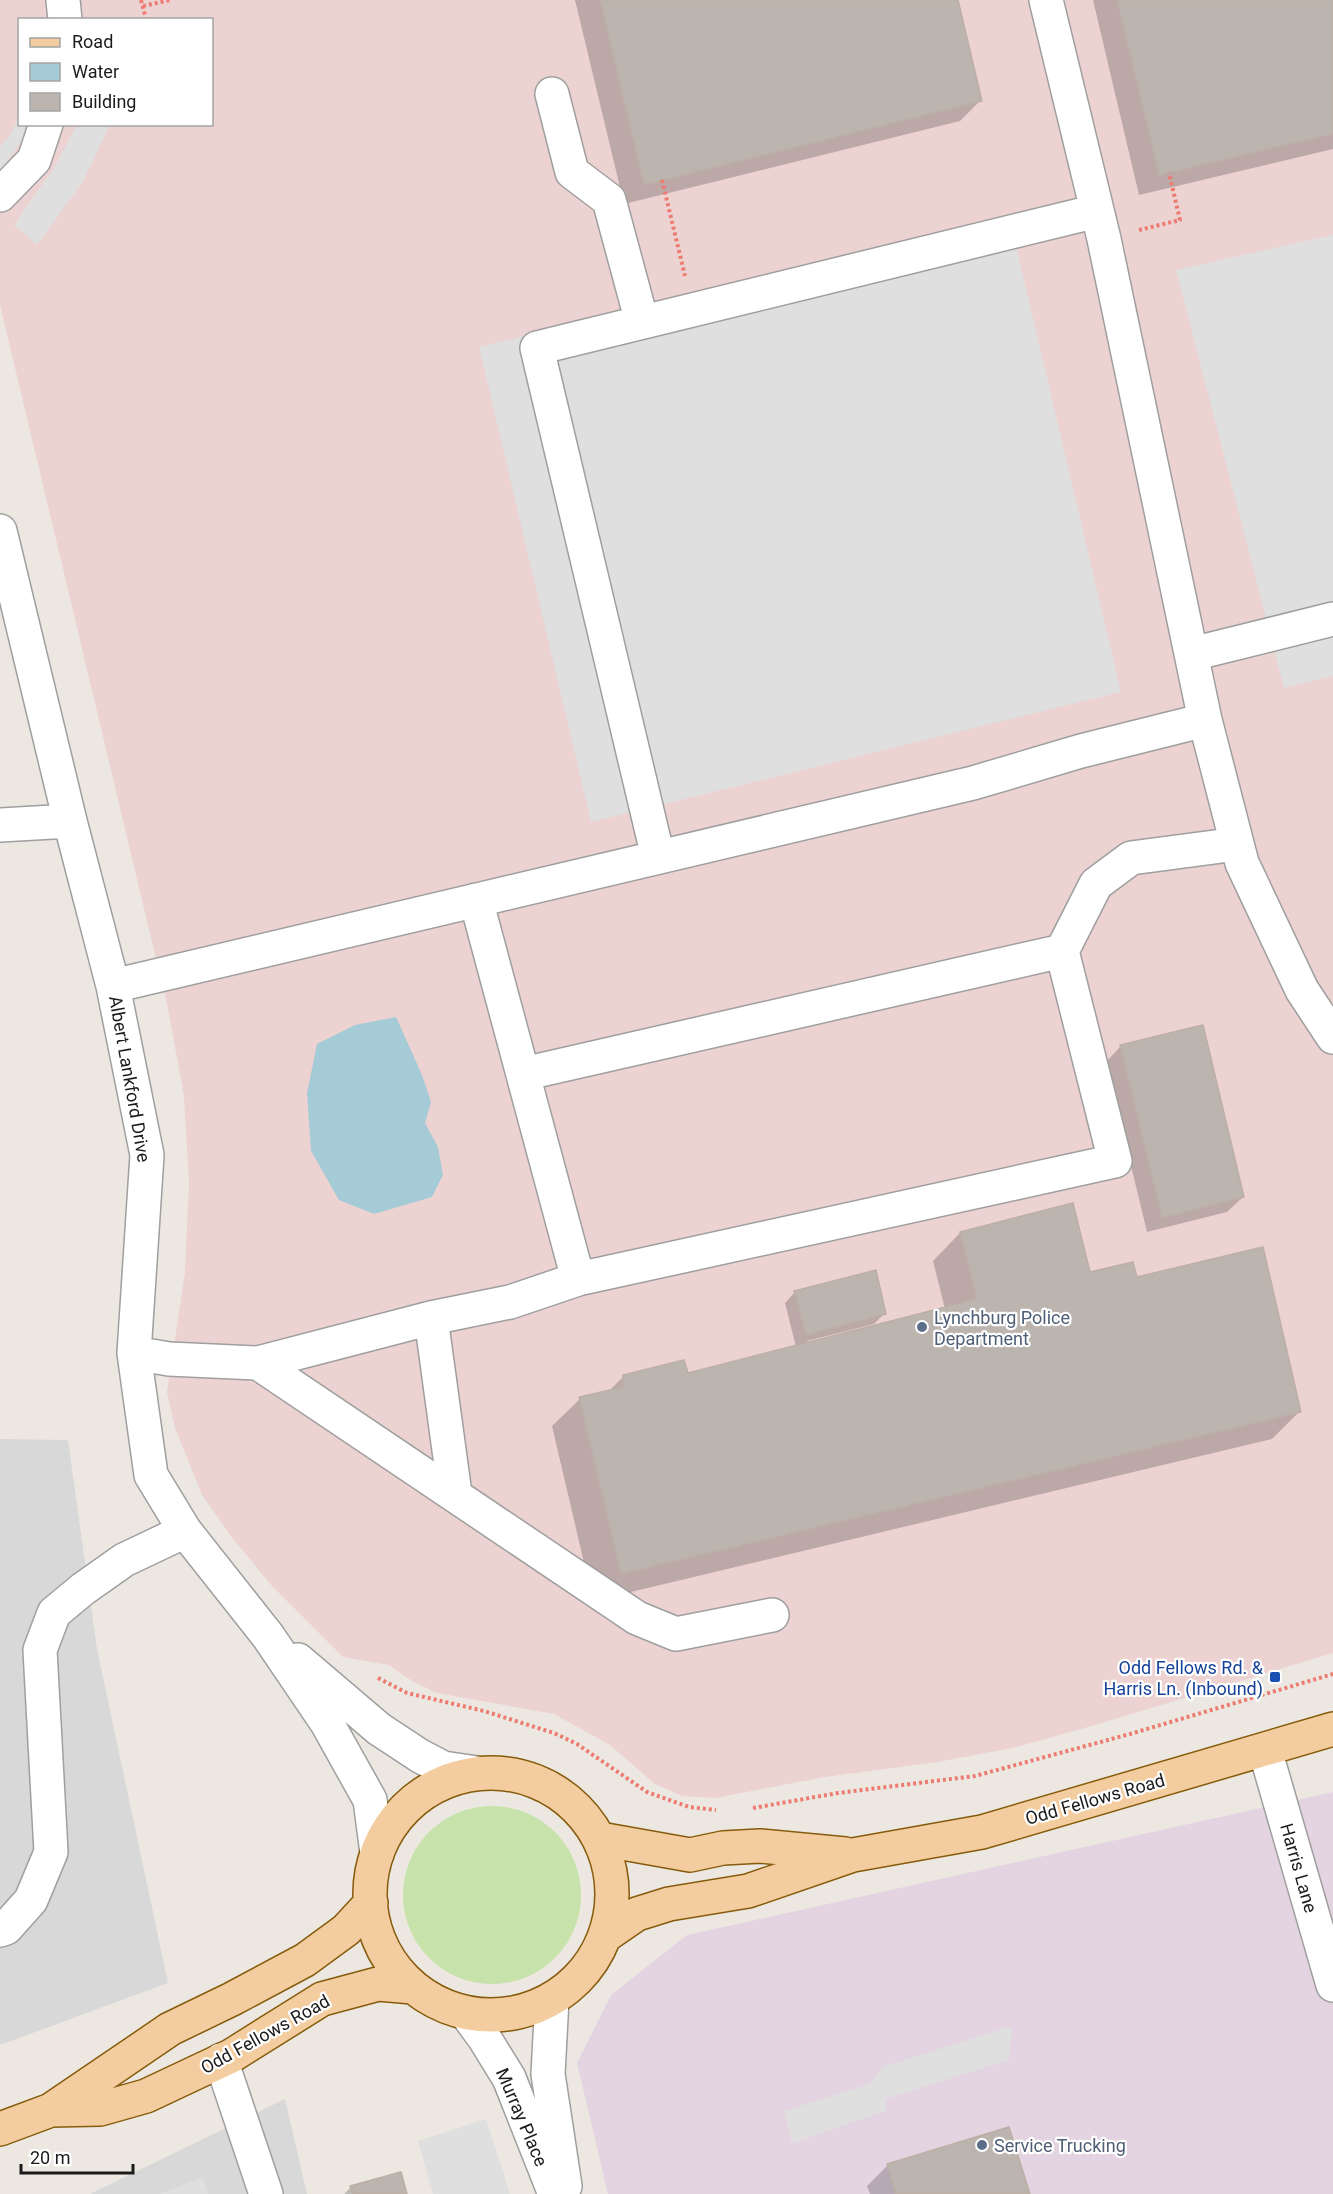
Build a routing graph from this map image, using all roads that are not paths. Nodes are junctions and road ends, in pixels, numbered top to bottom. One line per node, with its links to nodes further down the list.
1 (63, 0): 3 (street)
2 (1046, 0): 7 (street)
3 (66, 18)
4 (552, 94): 8 (street)
5 (45, 126): 6 (street)
6 (0, 195)
7 (1097, 211): 8 (street); 11 (street)
8 (642, 322): 16 (street)
9 (0, 531): 13 (street, Albert Lankford Drive)
10 (1333, 619): 11 (street)
11 (1192, 654): 12 (street)
12 (1204, 720): 15 (street); 16 (street)
13 (70, 821): 14 (street); 19 (street, Albert Lankford Drive)
14 (0, 825)
15 (1237, 844): 18 (street); 20 (street)
16 (658, 857): 17 (street)
17 (476, 900): 19 (street); 21 (street)
18 (1062, 951): 21 (street); 22 (street)
19 (113, 986): 24 (street, Albert Lankford Drive)
20 (1333, 1037)
21 (523, 1074): 22 (street)
22 (578, 1279): 23 (street)
23 (432, 1318): 25 (street); 26 (street)
24 (134, 1353): 25 (street); 27 (street, Albert Lankford Drive)
25 (258, 1363): 26 (street)
26 (455, 1494): 28 (street)
27 (185, 1531): 29 (street, Albert Lankford Drive); 37 (street)
28 (772, 1616)
29 (268, 1636): 32 (street, Albert Lankford Drive); 34 (street, Albert Lankford Drive)
30 (1333, 1729): 31 (main road, Odd Fellows Road)
31 (1265, 1750): 35 (main road, Odd Fellows Road); 39 (street, Harris Lane)
32 (477, 1773): 33 (main road); 34 (main road)
33 (600, 1839): 35 (main road, Odd Fellows Road); 38 (main road)
34 (377, 1853): 36 (main road)
35 (853, 1855): 38 (main road, Odd Fellows Road)
36 (371, 1903): 40 (main road); 44 (main road, Odd Fellows Road)
37 (0, 1930)
38 (605, 1936): 41 (main road)
39 (1333, 1985)
40 (413, 1988): 42 (main road); 43 (main road, Odd Fellows Road)
41 (552, 1999): 42 (main road); 48 (street, Murray Place)
42 (466, 2013): 47 (street, Murray Place)
43 (221, 2060): 44 (main road, Odd Fellows Road); 46 (street)
44 (51, 2110): 45 (main road, Odd Fellows Road)
45 (0, 2129)
46 (266, 2194)
47 (555, 2194)
48 (566, 2194)

